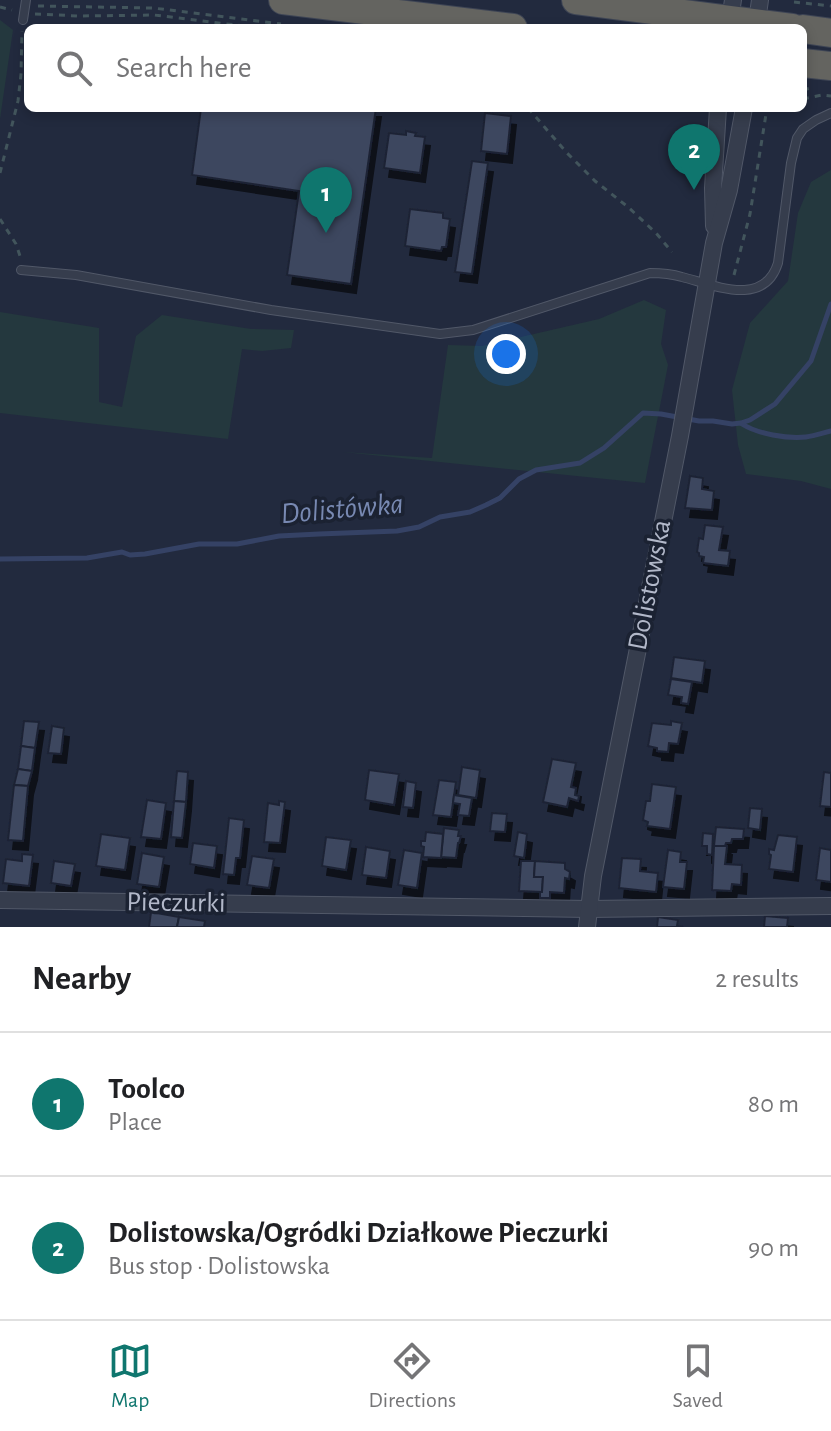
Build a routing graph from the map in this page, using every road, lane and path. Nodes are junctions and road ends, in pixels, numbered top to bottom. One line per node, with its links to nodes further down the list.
1 (26, 0): 11 (lane)
2 (576, 0): 10 (highway)
3 (35, 5): 7 (path)
4 (831, 6): 9 (path)
5 (0, 7): 6 (path)
6 (15, 11)
7 (283, 12): 13 (highway)
8 (33, 14): 12 (path)
9 (793, 15): 10 (highway)
10 (744, 16)
11 (23, 20): 25 (path)
12 (227, 24)
13 (456, 24)
14 (807, 30): 15 (highway)
15 (831, 33)
16 (807, 63): 17 (highway)
17 (831, 66)
18 (831, 96): 19 (path)
19 (807, 98)
20 (531, 112): 28 (path)
21 (718, 112): 27 (street, Dolistowska)
22 (743, 112): 27 (street, Dolistowska)
23 (766, 112): 30 (path)
24 (831, 113): 31 (lane)
25 (0, 173)
26 (0, 219): 29 (path)
27 (714, 243): 31 (street, Dolistowska)
28 (672, 252)
29 (21, 270): 31 (lane)
30 (733, 279)
31 (707, 284): 34 (street, Dolistowska)
32 (0, 900): 34 (street, Pieczurki)
33 (831, 906): 34 (street, Pieczurki)
34 (589, 909): 35 (street, Dolistowska)
35 (587, 927)

